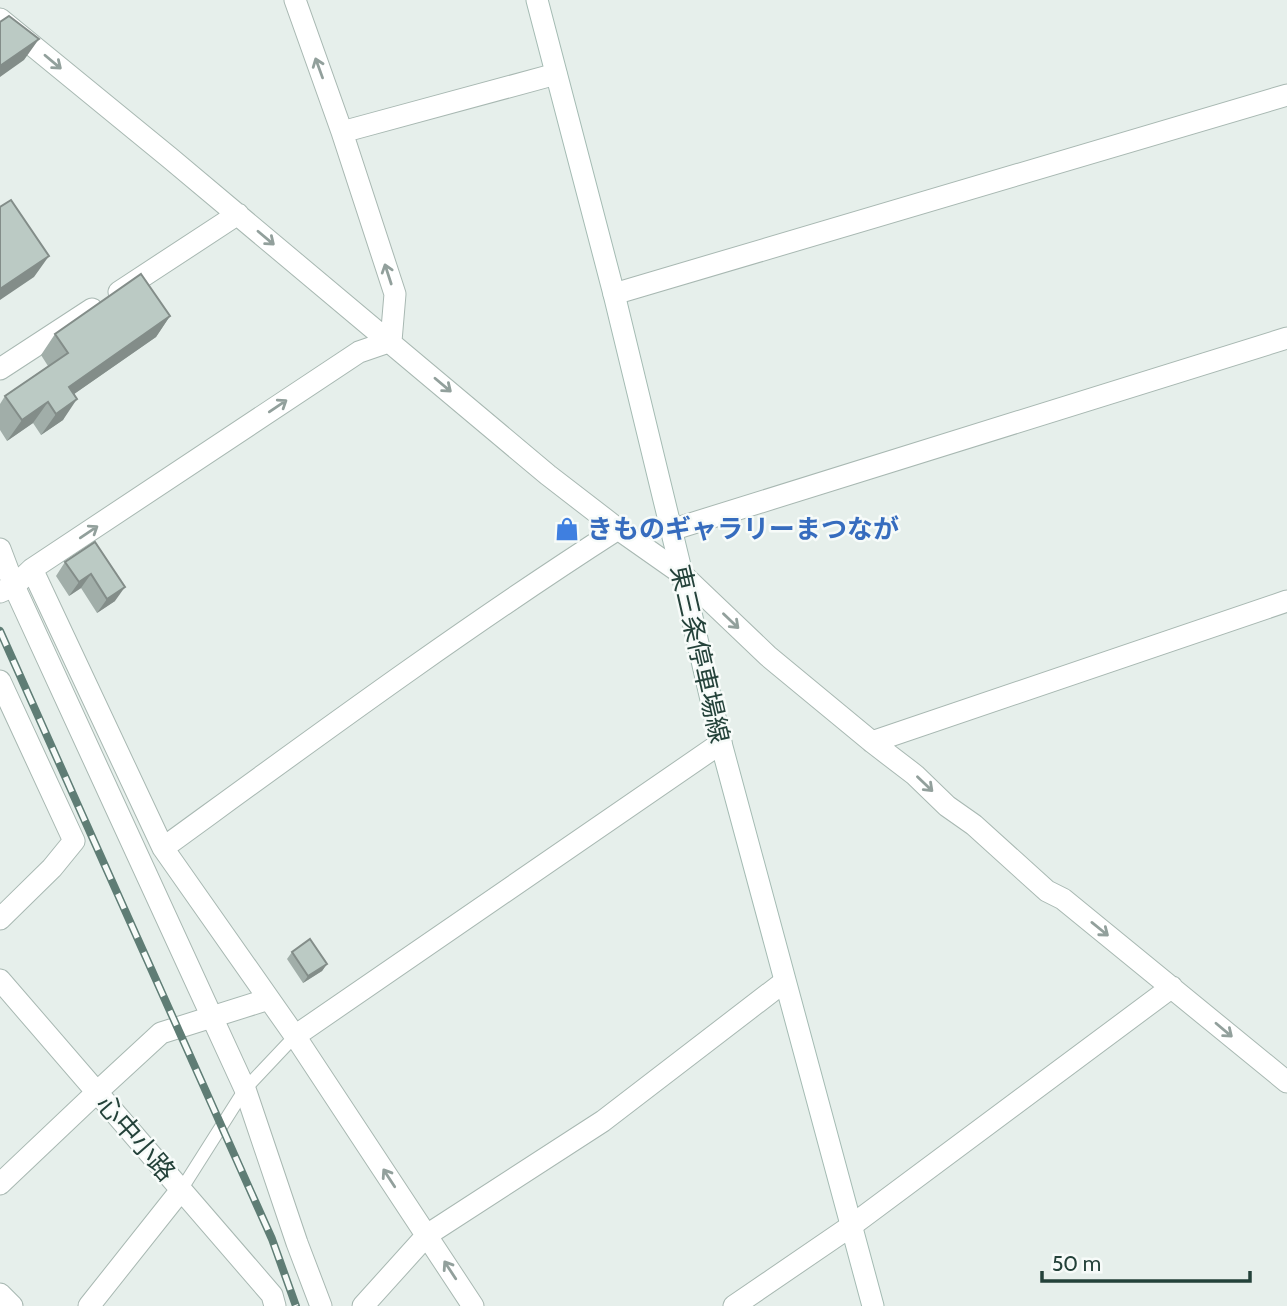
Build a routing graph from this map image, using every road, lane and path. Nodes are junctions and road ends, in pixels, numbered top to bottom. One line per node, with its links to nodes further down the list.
1 (295, 0): 6 (street, one-way to 1)
2 (537, 0): 4 (street, 東三条停車場線)
3 (0, 19): 7 (street, one-way to 7)
4 (556, 74): 6 (street); 8 (street, 東三条停車場線)
5 (1287, 95): 8 (street)
6 (342, 132): 10 (street, one-way to 6)
7 (239, 214): 10 (street, one-way to 10); 11 (street)
8 (614, 295): 13 (street, 東三条停車場線)
9 (1287, 338): 13 (street)
10 (391, 341): 12 (street, one-way to 12); 15 (street, one-way to 10)
11 (0, 369)
12 (618, 529): 16 (street); 22 (street)
13 (671, 530): 16 (street, 東三条停車場線)
14 (0, 549): 17 (street)
15 (32, 569): 17 (street); 22 (street)
16 (682, 574): 20 (street, one-way to 20); 21 (street, 東三条停車場線)
17 (7, 589): 28 (street)
18 (1287, 601): 20 (street)
19 (0, 681): 23 (street)
20 (872, 742): 26 (street, one-way to 26)
21 (721, 743): 25 (street, 東三条停車場線); 29 (street)
22 (163, 848): 27 (street)
23 (0, 919)
24 (0, 980): 32 (street, 心中小路)
25 (784, 982): 35 (street, 東三条停車場線); 36 (street)
26 (1172, 987): 30 (street, one-way to 30); 35 (street)
27 (269, 999): 28 (street); 29 (street)
28 (212, 1017): 31 (street); 32 (street)
29 (295, 1036): 31 (lane); 36 (street, one-way to 29)
30 (1287, 1082)
31 (245, 1089): 34 (lane); 41 (street)
32 (97, 1092): 33 (street); 34 (street, 心中小路)
33 (0, 1184)
34 (181, 1190): 38 (street, 心中小路); 40 (street)
35 (850, 1226): 44 (street); 45 (street, 東三条停車場線)
36 (426, 1235): 42 (street); 43 (street, one-way to 36)
37 (0, 1294): 39 (street)
38 (273, 1301)
39 (12, 1306)
40 (89, 1306)
41 (321, 1306)
42 (363, 1306)
43 (473, 1306)
44 (734, 1306)
45 (873, 1306)

